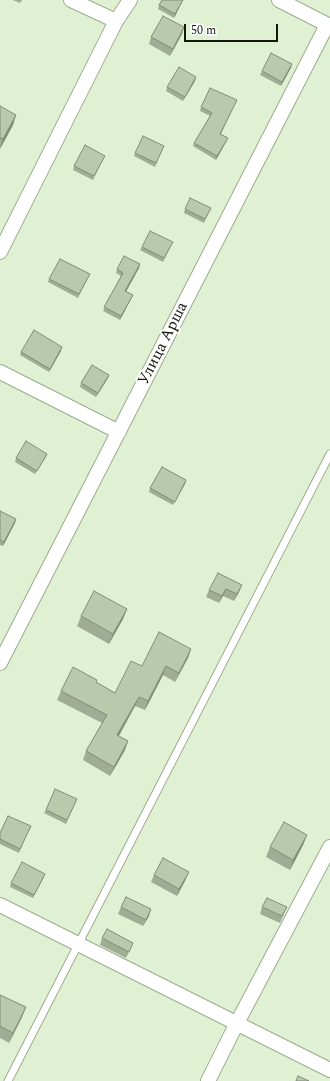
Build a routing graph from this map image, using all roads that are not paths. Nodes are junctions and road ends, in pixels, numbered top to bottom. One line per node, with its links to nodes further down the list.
1 (71, 0): 4 (street)
2 (130, 0): 4 (street)
3 (279, 0): 5 (street)
4 (116, 21): 6 (street)
5 (329, 25): 8 (street, Улица Арша)
6 (0, 252)
7 (0, 372): 8 (street)
8 (119, 432): 10 (street, Улица Арша)
9 (330, 454): 13 (lane)
10 (0, 663)
11 (330, 847): 14 (street)
12 (0, 905): 13 (street)
13 (78, 945): 14 (street); 16 (lane)
14 (237, 1023): 15 (street); 17 (street)
15 (330, 1070)
16 (8, 1081)
17 (208, 1081)

